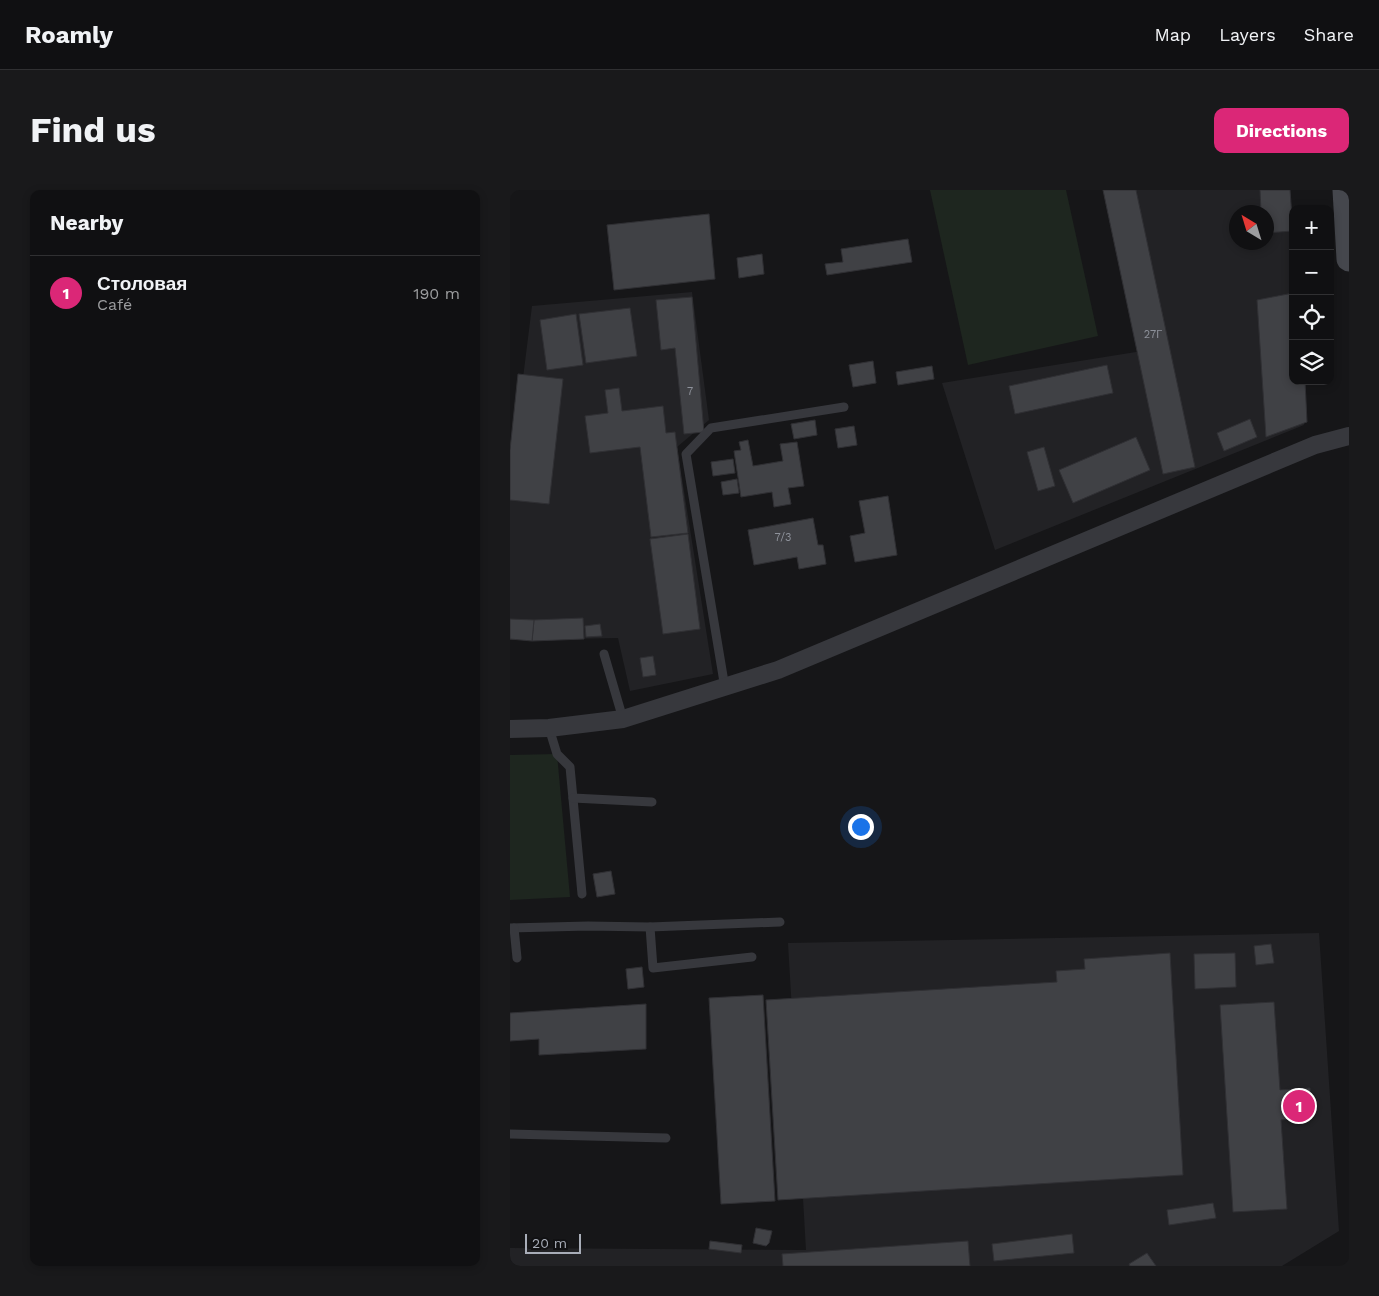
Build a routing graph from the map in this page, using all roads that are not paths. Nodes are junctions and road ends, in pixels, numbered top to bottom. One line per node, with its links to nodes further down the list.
1 (1344, 190): 2 (main road)
2 (1349, 259)
3 (844, 407): 6 (lane)
4 (1349, 436): 6 (street)
5 (604, 654): 7 (lane)
6 (724, 688): 7 (street)
7 (623, 719): 8 (street)
8 (549, 728): 9 (street); 10 (lane)
9 (510, 729)
10 (573, 798): 11 (lane); 12 (lane)
11 (652, 802)
12 (582, 894)
13 (780, 922): 14 (lane)
14 (650, 927): 15 (lane); 16 (lane)
15 (512, 928): 17 (lane)
16 (752, 957)
17 (518, 958)
18 (510, 1134): 19 (lane)
19 (666, 1138)

